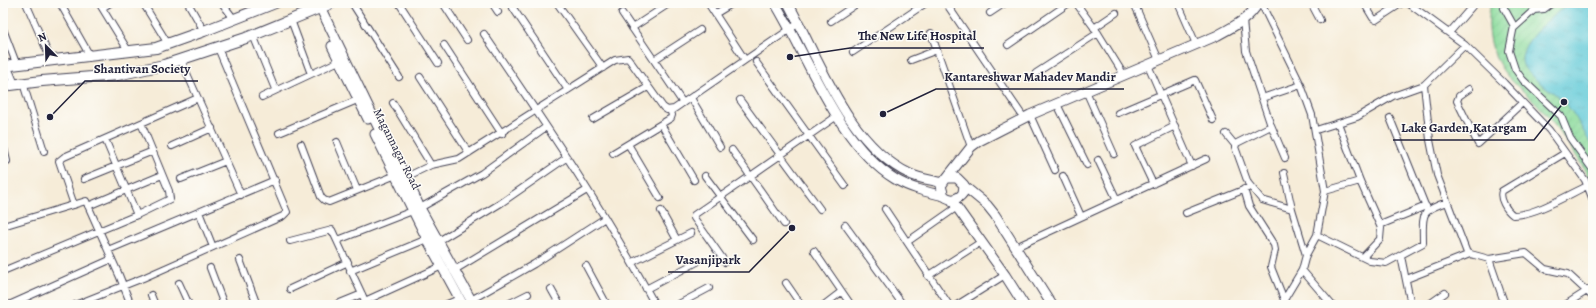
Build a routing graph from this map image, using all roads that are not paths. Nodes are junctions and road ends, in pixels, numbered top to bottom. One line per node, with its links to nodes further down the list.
1 (26, 3): 72 (street)
2 (60, 3): 71 (street)
3 (110, 3): 35 (street)
4 (142, 3): 62 (street)
5 (188, 3): 55 (street)
6 (222, 3): 44 (street)
7 (275, 3): 44 (main road)
8 (332, 3): 36 (main road)
9 (352, 3): 87 (street)
10 (399, 3): 80 (street)
11 (443, 3): 61 (street)
12 (492, 3): 39 (street)
13 (557, 3): 83 (street)
14 (670, 3): 51 (street)
15 (708, 3): 43 (street)
16 (733, 3): 43 (street)
17 (775, 3): 50 (street)
18 (788, 3): 49 (street)
19 (858, 3): 48 (street)
20 (926, 3): 70 (street)
21 (946, 3): 113 (street)
22 (1005, 3): 41 (street)
23 (1069, 3): 65 (street)
24 (1076, 3): 56 (street)
25 (1134, 3): 77 (street)
26 (1178, 3): 63 (street)
27 (1258, 3): 46 (street)
28 (1261, 3): 90 (street)
29 (1311, 3): 47 (street)
30 (1364, 3): 31 (street)
31 (1402, 3)
32 (1408, 3): 59 (street)
33 (1475, 3): 59 (street)
34 (1552, 3): 52 (street)
35 (100, 5): 69 (street)
36 (315, 6): 45 (main road); 78 (street, Magannagar Road); 101 (street, Magannagar Road)
37 (512, 8): 96 (street)
38 (1504, 8): 52 (street)
39 (498, 12)
40 (622, 13): 51 (street)
41 (990, 13)
42 (1116, 13): 56 (street)
43 (715, 14): 75 (street)
44 (234, 20): 55 (main road)
45 (291, 20): 60 (main road); 85 (street)
46 (1243, 20): 63 (street); 103 (street)
47 (1320, 20)
48 (831, 21)
49 (798, 23): 50 (street); 170 (street)
50 (790, 27): 75 (street); 112 (street)
51 (632, 28): 74 (street)
52 (1514, 28): 158 (street)
53 (3, 29): 81 (street)
54 (700, 30): 74 (street)
55 (204, 31): 62 (main road)
56 (1096, 31): 84 (street); 86 (street)
57 (931, 33): 68 (street)
58 (484, 34): 110 (street)
59 (1448, 34): 66 (street)
60 (253, 35): 67 (main road); 94 (street)
61 (467, 40)
62 (168, 44): 69 (main road)
63 (1196, 44): 77 (street)
64 (444, 45): 126 (street)
65 (1008, 45)
66 (1465, 45): 91 (street); 107 (street)
67 (218, 48): 73 (main road); 168 (street)
68 (937, 50): 76 (street); 137 (street)
69 (129, 52): 71 (main road)
70 (853, 52)
71 (90, 56): 72 (main road)
72 (51, 60): 81 (main road)
73 (181, 60): 89 (main road); 100 (street)
74 (654, 60): 106 (street)
75 (745, 60): 102 (street)
76 (911, 60)
77 (1159, 60): 82 (street)
78 (339, 61): 85 (street); 101 (street, Magannagar Road)
79 (756, 62): 128 (street)
80 (438, 63)
81 (9, 65): 89 (street)
82 (1148, 65): 86 (street); 98 (street)
83 (603, 68): 93 (street); 96 (street)
84 (1036, 73)
85 (311, 74): 94 (street)
86 (1124, 75): 97 (street)
87 (400, 77)
88 (420, 77): 141 (street)
89 (19, 84): 92 (main road); 139 (street)
90 (1300, 85): 103 (street); 124 (street)
91 (1424, 85): 118 (street); 187 (street)
92 (3, 86)
93 (648, 87): 109 (street); 115 (street)
94 (275, 89): 99 (street)
95 (1469, 89): 107 (street)
96 (568, 90): 110 (street)
97 (1086, 91): 108 (street); 144 (street)
98 (1162, 94): 111 (street); 116 (street); 121 (street)
99 (262, 97)
100 (198, 98): 117 (street); 122 (street)
101 (361, 98): 125 (street); 164 (street, Magannagar Road)
102 (691, 98): 106 (street); 136 (street)
103 (1262, 98): 120 (street)
104 (740, 100): 145 (street)
105 (393, 103): 153 (street)
106 (682, 103): 109 (street)
107 (1522, 103): 143 (street)
108 (1057, 104): 113 (street); 155 (street)
109 (670, 110): 119 (street)
110 (536, 111): 123 (street); 126 (street)
111 (1118, 113)
112 (837, 116): 128 (street); 183 (street)
113 (1027, 117): 137 (street); 157 (street)
114 (1390, 118): 192 (street)
115 (593, 120)
116 (1213, 120)
117 (141, 123): 129 (street); 140 (street)
118 (1338, 123): 124 (street); 171 (street)
119 (661, 124): 133 (street); 169 (street)
120 (1271, 125): 134 (street); 148 (street)
121 (1175, 126): 156 (street); 172 (street)
122 (212, 128): 135 (street); 152 (street)
123 (546, 128): 147 (street); 193 (street)
124 (1316, 130): 180 (street)
125 (279, 133)
126 (502, 134): 141 (street)
127 (1226, 134): 134 (street)
128 (809, 136): 145 (street); 173 (street)
129 (105, 139): 154 (street); 188 (street)
130 (337, 142): 178 (street)
131 (3, 144): 151 (street)
132 (301, 144): 178 (street)
133 (628, 144): 142 (street); 184 (street)
134 (1235, 145): 176 (street)
135 (172, 146)
136 (720, 147)
137 (970, 147): 146 (street)
138 (732, 150): 162 (street)
139 (44, 151)
140 (152, 151): 154 (street); 160 (street)
141 (470, 153): 153 (street)
142 (613, 153)
143 (1565, 153): 175 (street); 175 (street)
144 (1114, 154)
145 (781, 155): 162 (street); 194 (street)
146 (965, 156): 165 (street); 170 (street)
147 (566, 158): 179 (street); 214 (street)
148 (1285, 158)
149 (1206, 159): 156 (street)
150 (1098, 160): 185 (street)
151 (7, 161)
152 (226, 161): 167 (street); 181 (street)
153 (431, 164): 164 (street)
154 (117, 166): 166 (street); 177 (street)
155 (1088, 166)
156 (1192, 166): 172 (street)
157 (1055, 170)
158 (1593, 170)
159 (1284, 173): 195 (street)
160 (162, 174): 177 (street); 199 (street)
161 (706, 176): 182 (street)
162 (750, 176): 182 (street); 202 (street)
163 (1063, 176): 200 (street)
164 (400, 177): 178 (street); 193 (street, Magannagar Road)
165 (957, 178): 170 (street); 174 (street)
166 (84, 179)
167 (181, 179)
168 (275, 180): 181 (street); 217 (street)
169 (694, 180)
170 (945, 180): 183 (street)
171 (1360, 181): 180 (street); 205 (street)
172 (1153, 184): 185 (street)
173 (845, 186)
174 (964, 186): 183 (street); 218 (street)
175 (1587, 186): 186 (street)
176 (1247, 188): 195 (street); 198 (street); 259 (street)
177 (127, 190): 189 (street); 199 (street)
178 (357, 190)
179 (587, 190): 201 (street); 238 (street)
180 (1325, 190): 208 (street)
181 (241, 195): 197 (street)
182 (720, 196): 212 (street); 231 (street)
183 (947, 197): 190 (street)
184 (660, 198)
185 (1117, 200): 200 (street)
186 (1593, 200)
187 (1447, 202): 192 (street); 221 (street)
188 (74, 205): 189 (street); 204 (street)
189 (88, 206): 206 (street)
190 (957, 207): 215 (street); 216 (street)
191 (884, 208): 215 (street)
192 (1426, 208): 205 (street); 223 (street)
193 (417, 209): 209 (street, Magannagar Road); 210 (street); 214 (street, Magannagar Road)
194 (820, 209)
195 (1292, 209): 222 (street)
196 (661, 211): 211 (street)
197 (199, 212): 217 (street); 219 (street)
198 (1186, 213)
199 (138, 215): 206 (street)
200 (1081, 216): 218 (street)
201 (605, 218): 229 (street); 257 (street)
202 (784, 224)
203 (846, 224): 277 (street)
204 (3, 225)
205 (1380, 225): 224 (street)
206 (99, 230): 219 (street); 236 (street)
207 (691, 233): 211 (street)
208 (1317, 235): 222 (street); 224 (street)
209 (427, 238): 232 (street, Magannagar Road); 237 (street)
210 (338, 240): 213 (street); 228 (street)
211 (677, 240): 229 (street)
212 (753, 240)
213 (290, 241)
214 (437, 242): 238 (street, Magannagar Road)
215 (907, 242): 240 (street)
216 (981, 242): 239 (street); 240 (street)
217 (213, 247): 244 (street)
218 (1016, 247): 281 (street)
219 (108, 250): 225 (street)
220 (814, 251): 251 (street)
221 (1470, 254): 226 (street); 241 (street)
222 (1306, 255): 235 (street)
223 (1401, 256): 224 (street); 283 (street)
224 (1363, 258)
225 (112, 259): 244 (street); 260 (street)
226 (1489, 259): 250 (street); 285 (street)
227 (240, 260): 266 (street)
228 (348, 262): 237 (street); 247 (street)
229 (633, 262): 249 (street)
230 (698, 262): 249 (street)
231 (725, 262)
232 (442, 266): 257 (street, Magannagar Road); 258 (street)
233 (586, 266): 271 (street)
234 (210, 268): 265 (street)
235 (1302, 270): 259 (street); 282 (street)
236 (3, 271)
237 (350, 271): 253 (street)
238 (453, 271): 257 (street, Magannagar Road)
239 (1005, 274): 279 (street); 280 (street)
240 (928, 276): 278 (street)
241 (1409, 278)
242 (179, 283): 264 (street)
243 (786, 284): 274 (street)
244 (123, 285): 261 (street); 262 (street)
245 (1593, 286): 250 (street)
246 (709, 288): 273 (street)
247 (290, 289)
248 (551, 289): 270 (street)
249 (646, 289): 272 (street)
250 (1586, 290): 256 (street); 286 (street)
251 (842, 292): 275 (street); 276 (street)
252 (1445, 293): 284 (street)
253 (362, 294): 258 (street); 267 (street)
254 (528, 294): 269 (street)
255 (151, 295): 263 (street)
256 (1593, 297)
257 (466, 302): 268 (street)
258 (366, 303)
259 (1283, 303)
260 (9, 305)
261 (75, 305)
262 (131, 305)
263 (155, 305)
264 (189, 305)
265 (224, 305)
266 (257, 305)
267 (335, 305)
268 (445, 305)
269 (506, 305)
270 (560, 305)
271 (607, 305)
272 (655, 305)
273 (677, 305)
274 (801, 305)
275 (824, 305)
276 (851, 305)
277 (903, 305)
278 (949, 305)
279 (957, 305)
280 (1024, 305)
281 (1052, 305)
282 (1332, 305)
283 (1411, 305)
284 (1428, 305)
285 (1504, 305)
286 (1566, 305)

